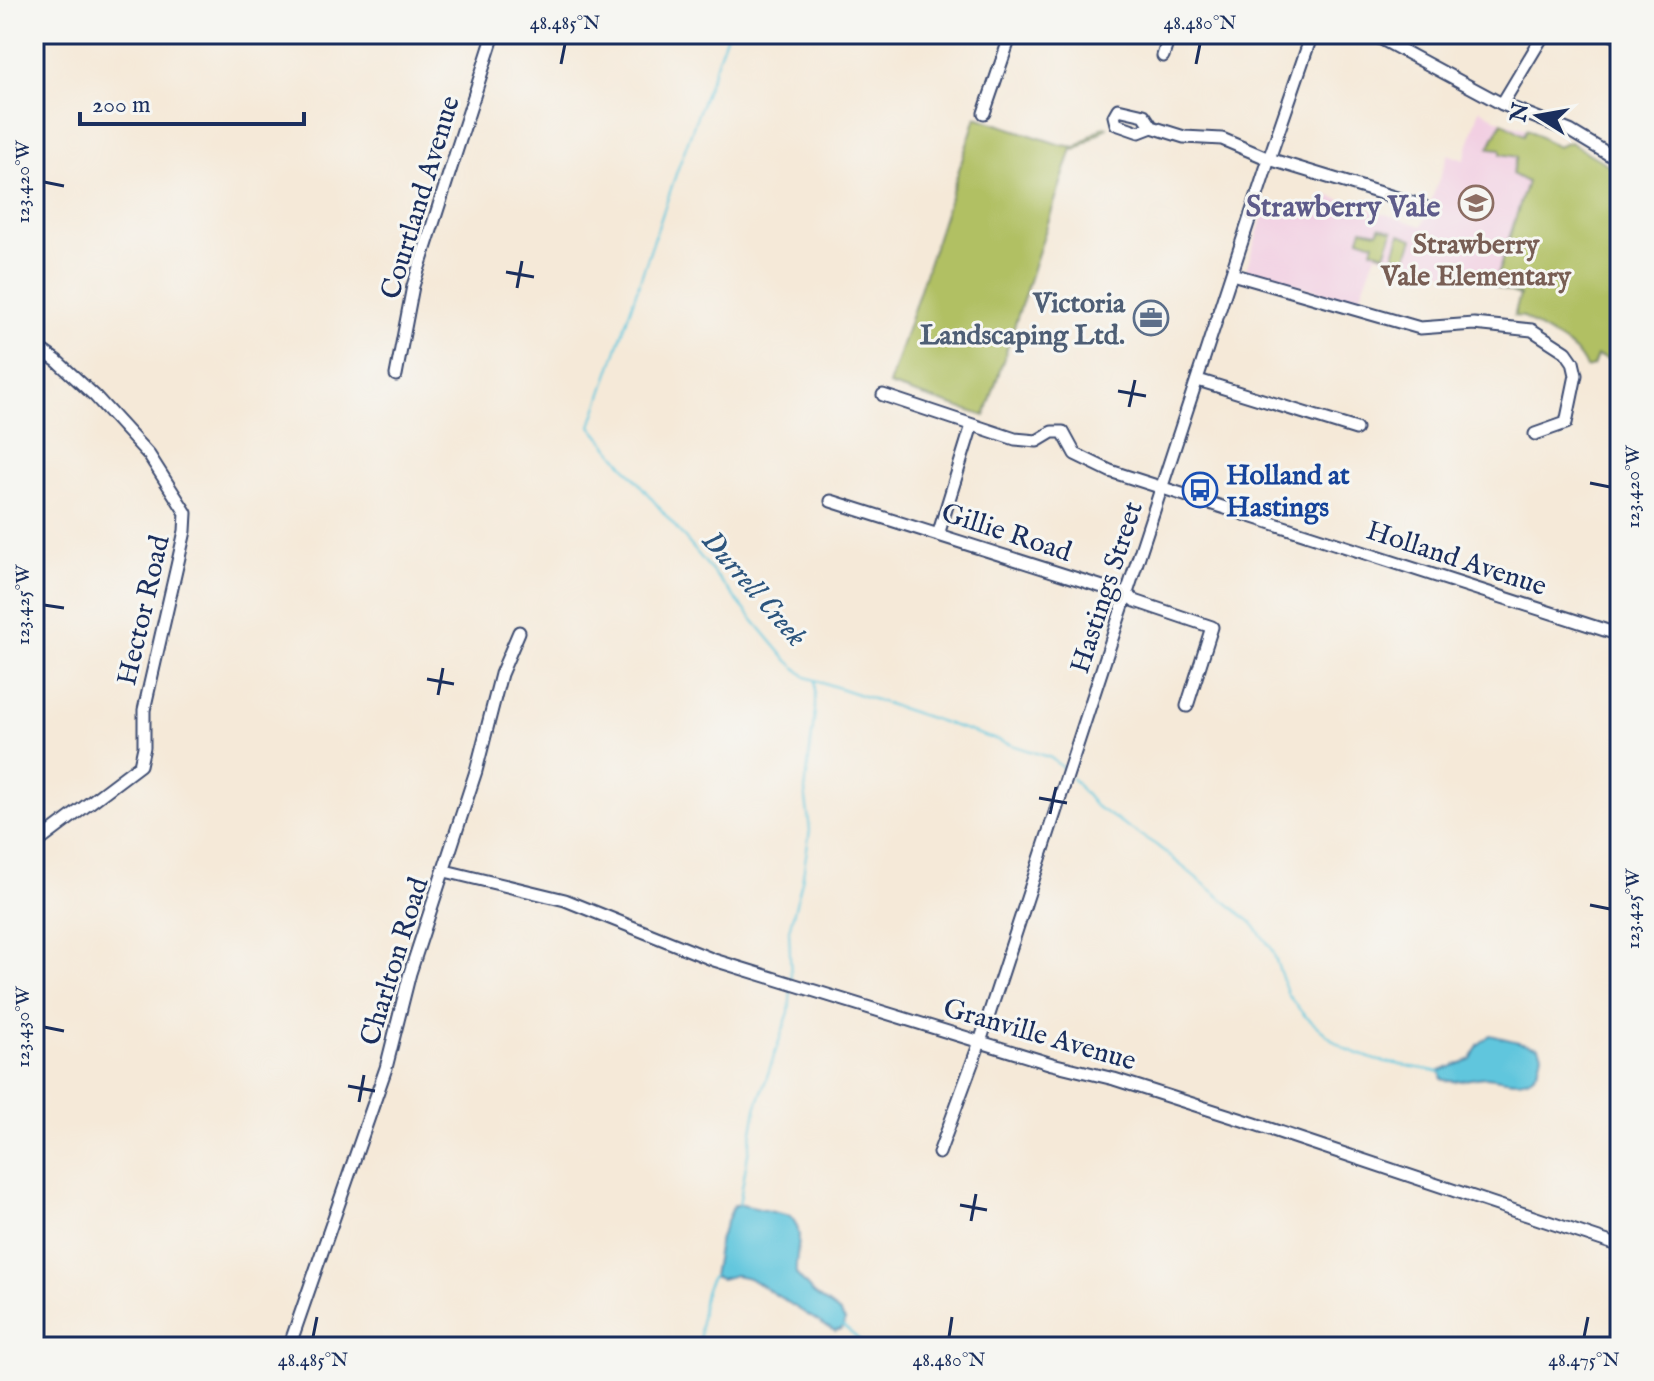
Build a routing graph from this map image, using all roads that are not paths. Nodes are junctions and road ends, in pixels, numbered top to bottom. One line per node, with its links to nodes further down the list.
1 (494, 34): 18 (street, Courtland Avenue)
2 (1011, 34): 11 (street)
3 (1170, 34): 9 (street)
4 (1312, 34): 13 (street, Hastings Street)
5 (1372, 34): 10 (street)
6 (1544, 34): 10 (street)
7 (1611, 34): 8 (street)
8 (1620, 39)
9 (1163, 56)
10 (1502, 104): 14 (street)
11 (984, 113)
12 (1152, 127): 13 (street)
13 (1269, 159): 15 (street); 16 (street, Hastings Street)
14 (1620, 161)
15 (1423, 206)
16 (1232, 274): 19 (street, Hastings Street); 23 (street)
17 (34, 345): 31 (street, Hector Road)
18 (396, 375)
19 (1198, 380): 22 (street); 24 (street, Hastings Street)
20 (883, 395): 21 (street, Holland Avenue)
21 (972, 425): 24 (street, Holland Avenue); 26 (street)
22 (1356, 429)
23 (1535, 434)
24 (1163, 487): 27 (street, Hastings Street); 29 (street, Holland Avenue)
25 (831, 501): 26 (street, Gillie Road)
26 (938, 535): 27 (street, Gillie Road)
27 (1128, 595): 30 (street, Gillie Road); 33 (street, Hastings Street)
28 (519, 632): 32 (street, Charlton Road)
29 (1620, 635)
30 (1187, 706)
31 (34, 845)
32 (445, 871): 33 (street, Granville Avenue); 36 (street, Charlton Road)
33 (980, 1042): 34 (street, Hastings Street); 35 (street, Granville Avenue)
34 (939, 1153)
35 (1620, 1246)
36 (289, 1347)

